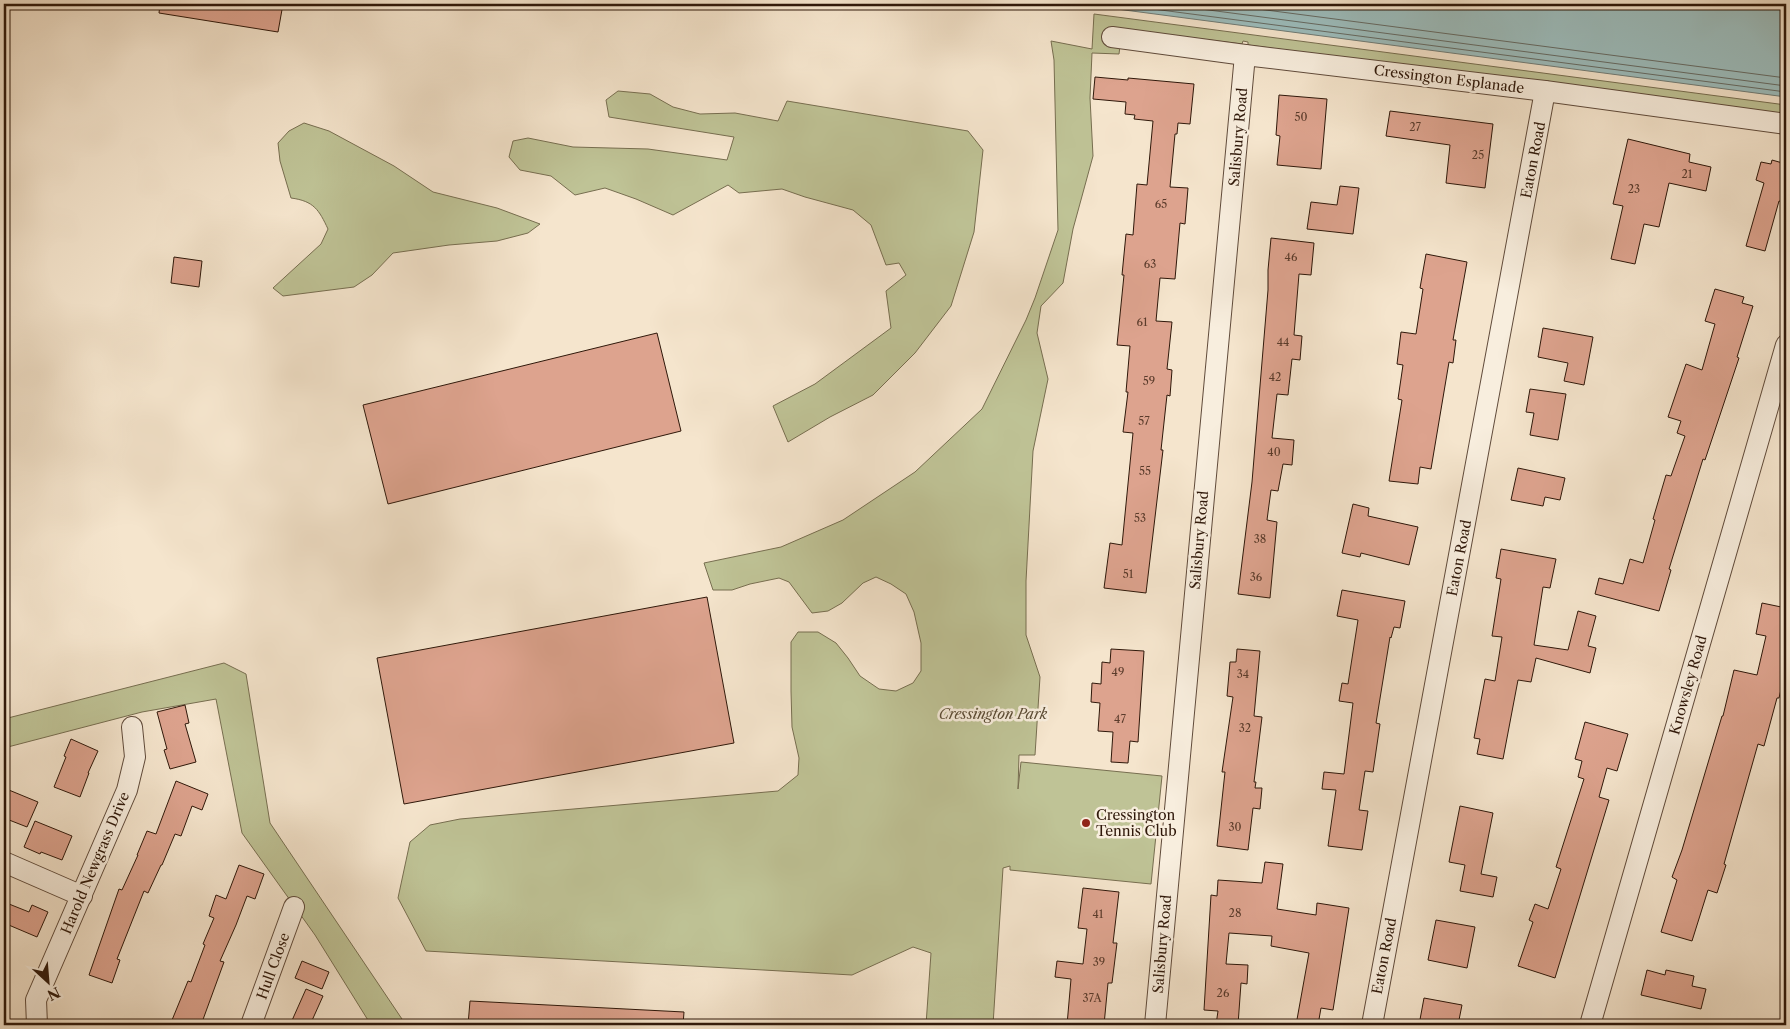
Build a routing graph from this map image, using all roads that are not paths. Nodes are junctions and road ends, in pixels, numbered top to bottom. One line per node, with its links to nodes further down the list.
1 (1112, 37): 2 (street, Cressington Esplanade)
2 (1245, 56): 3 (street, Cressington Esplanade); 12 (street, Salisbury Road)
3 (1545, 91): 4 (street, Cressington Esplanade); 13 (street, Eaton Road)
4 (1786, 124)
5 (1786, 345): 14 (street, Knowsley Road)
6 (132, 727): 8 (street, Harold Newgrass Drive)
7 (4, 862): 8 (street)
8 (82, 896): 10 (street, Harold Newgrass Drive)
9 (294, 907): 11 (street, Hull Close)
10 (37, 1025)
11 (251, 1025)
12 (1155, 1025)
13 (1372, 1025)
14 (1590, 1025)

